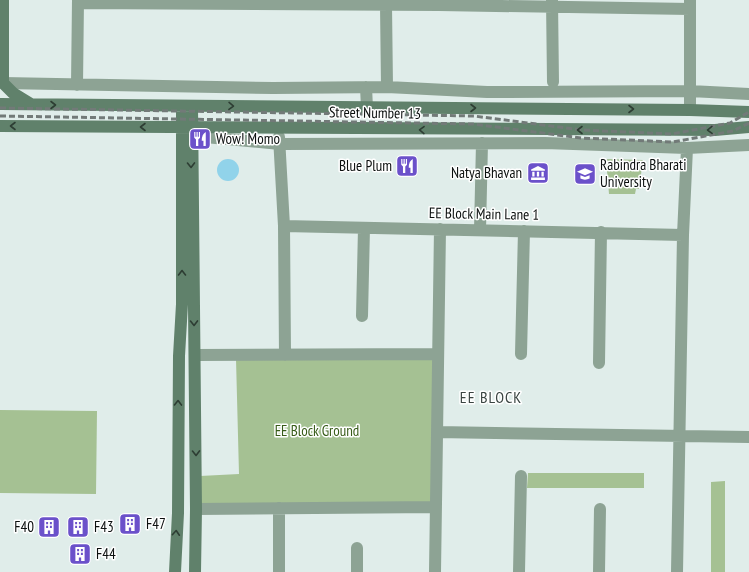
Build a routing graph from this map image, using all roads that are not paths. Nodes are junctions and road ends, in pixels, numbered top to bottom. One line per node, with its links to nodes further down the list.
1 (3, 0): 9 (main road)
2 (78, 2): 4 (street); 10 (street)
3 (439, 2): 5 (street); 6 (street)
4 (331, 3): 6 (street)
5 (552, 3): 7 (street); 8 (street)
6 (386, 5): 12 (street)
7 (690, 5): 13 (street)
8 (553, 82)
9 (3, 83): 10 (street); 16 (main road)
10 (77, 85): 11 (street)
11 (366, 87): 12 (street); 18 (street)
12 (387, 87): 13 (street)
13 (690, 91): 14 (street); 20 (street)
14 (749, 94)
15 (0, 104): 16 (main road, Street Number 13)
16 (31, 104): 17 (main road, Street Number 13, one-way to 17)
17 (187, 106): 18 (main road, Street Number 13, one-way to 18); 27 (main road)
18 (366, 108): 19 (main road, Street Number 13, one-way to 19)
19 (496, 108): 20 (main road, Street Number 13, one-way to 20); 26 (main road)
20 (690, 110): 21 (main road, Street Number 13)
21 (749, 112)
22 (0, 126): 27 (main road, Street Number 13, one-way to 22)
23 (278, 126): 25 (main road, Street Number 13, one-way to 23); 27 (main road, Street Number 13); 30 (street)
24 (749, 127): 26 (main road, Street Number 13, one-way to 26)
25 (446, 130): 26 (main road, Street Number 13); 28 (street)
26 (497, 130)
27 (186, 131): 30 (street); 40 (main road)
28 (447, 142): 29 (street); 30 (street)
29 (482, 143): 32 (street); 36 (street)
30 (280, 144): 33 (street)
31 (749, 145): 32 (street)
32 (687, 148): 39 (street)
33 (284, 226): 34 (street, EE Block Main Lane 1); 45 (street)
34 (364, 228): 35 (street, EE Block Main Lane 1); 41 (street)
35 (440, 229): 36 (street, EE Block Main Lane 1); 42 (street)
36 (480, 230): 37 (street, EE Block Main Lane 1)
37 (524, 231): 38 (street, EE Block Main Lane 1); 43 (street)
38 (601, 232): 39 (street, EE Block Main Lane 1); 46 (street)
39 (683, 235): 48 (street)
40 (188, 304): 44 (main road, one-way to 44); 57 (main road, one-way to 40)
41 (362, 316)
42 (438, 354): 45 (street); 47 (street)
43 (521, 354)
44 (195, 355): 45 (street); 53 (main road, one-way to 53)
45 (285, 355)
46 (599, 363)
47 (437, 432): 48 (street); 51 (street)
48 (679, 436): 49 (street); 65 (street)
49 (749, 437)
50 (521, 476): 63 (street)
51 (436, 507): 52 (street); 62 (street)
52 (279, 508): 53 (street); 60 (street)
53 (196, 509): 56 (main road)
54 (600, 509): 64 (street)
55 (357, 548): 61 (street)
56 (195, 555): 57 (main road); 59 (main road)
57 (175, 556): 58 (main road)
58 (175, 572)
59 (195, 572)
60 (279, 572)
61 (357, 572)
62 (436, 572)
63 (519, 572)
64 (599, 572)
65 (677, 572)

